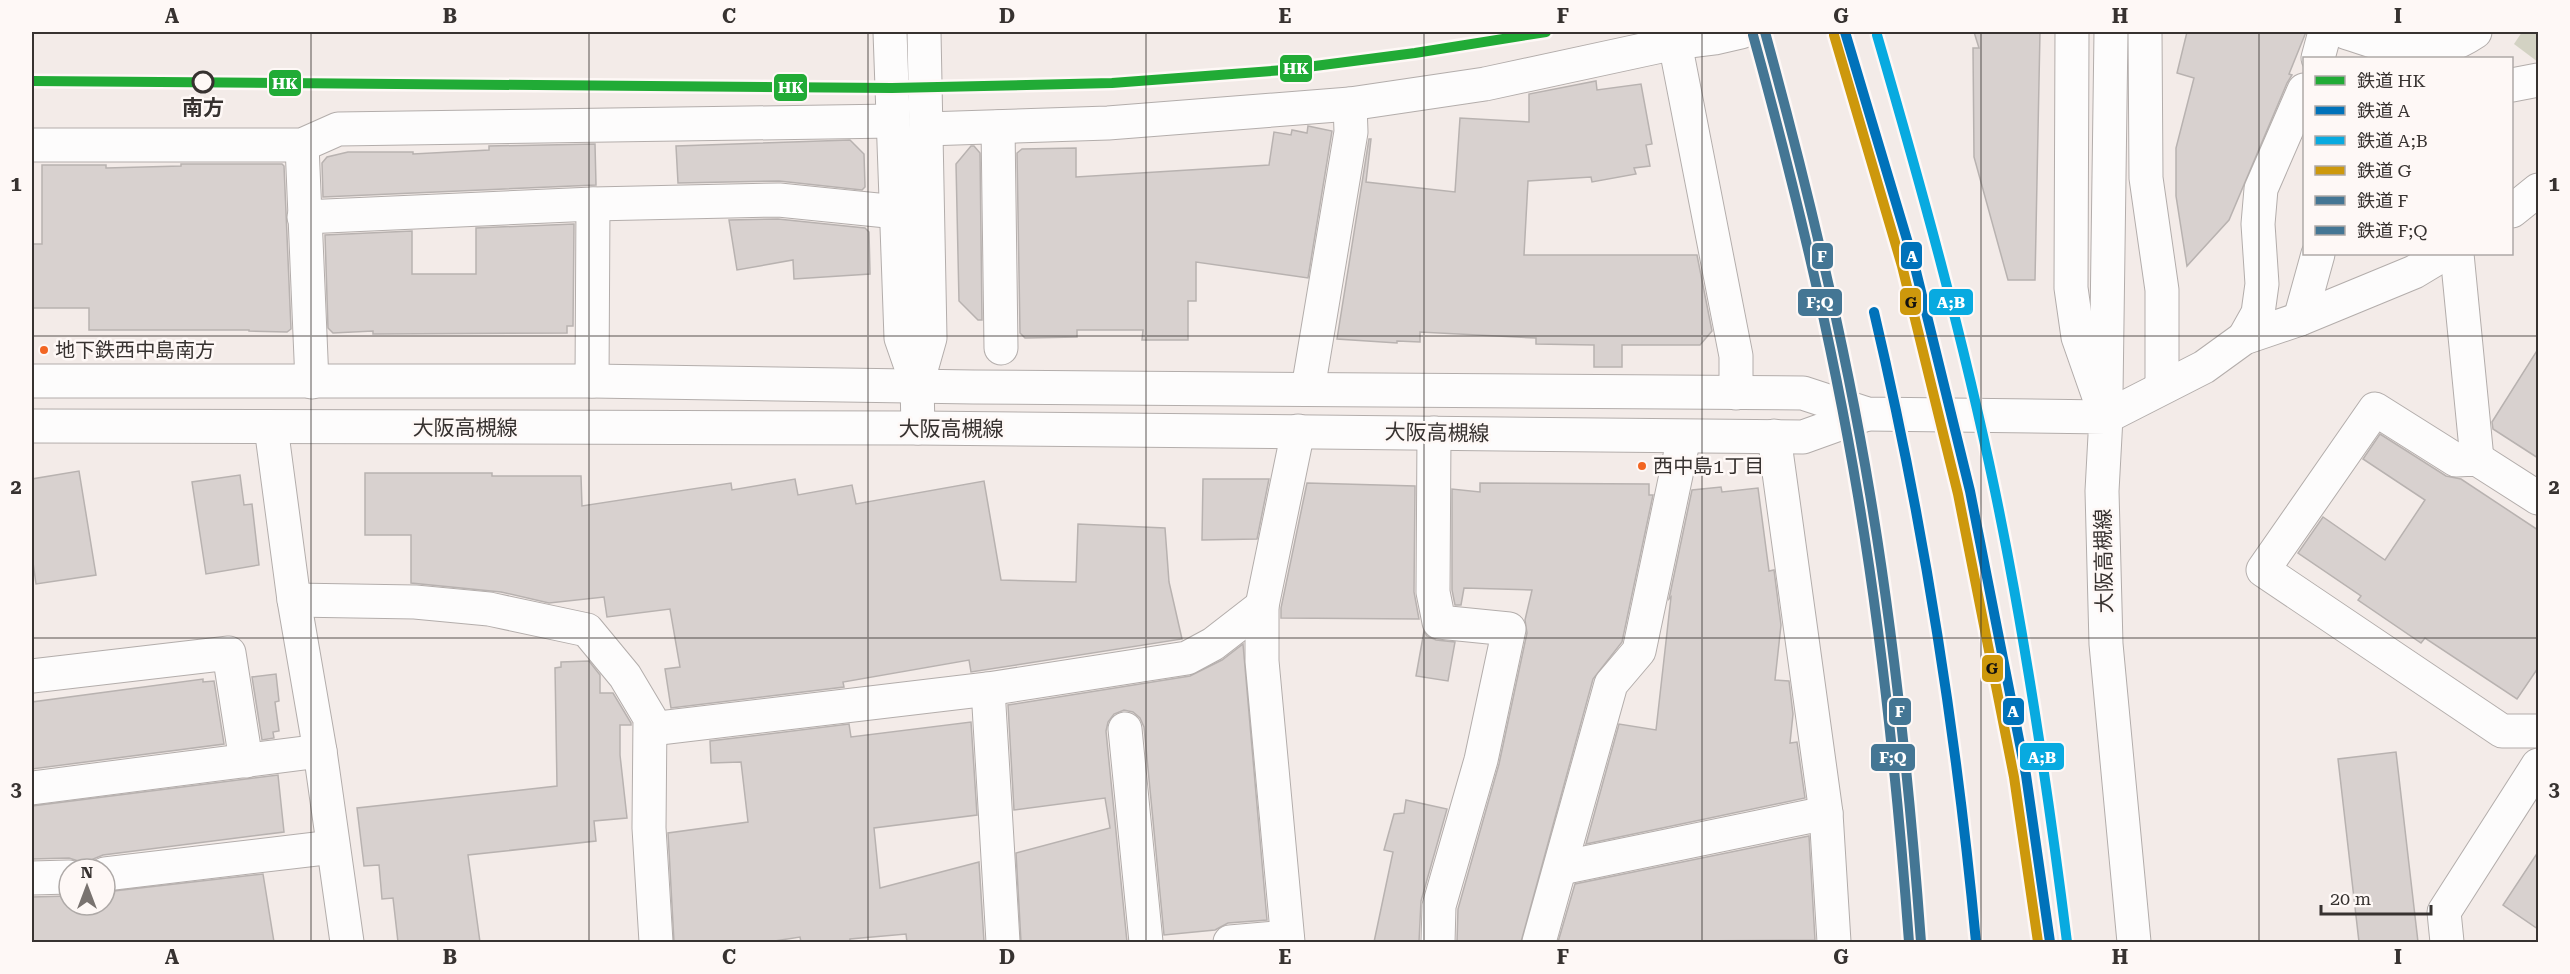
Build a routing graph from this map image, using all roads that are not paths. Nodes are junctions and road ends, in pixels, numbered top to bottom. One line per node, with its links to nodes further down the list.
1 (890, 32): 16 (street)
2 (924, 32): 18 (street)
3 (1741, 32): 10 (street)
4 (2072, 32): 40 (street)
5 (2111, 32): 40 (street)
6 (2145, 32): 36 (street)
7 (2325, 32): 11 (street)
8 (2345, 32): 9 (street)
9 (2475, 32)
10 (1675, 43): 15 (street); 38 (street)
11 (2318, 57)
12 (2538, 80): 13 (street)
13 (2513, 85)
14 (2303, 92): 30 (street)
15 (1350, 104): 17 (street); 37 (street)
16 (893, 121): 20 (street); 24 (street)
17 (998, 127): 18 (street); 31 (street)
18 (926, 129): 35 (street)
19 (32, 144): 20 (street)
20 (302, 145): 25 (street)
21 (2538, 190): 23 (street)
22 (593, 204): 24 (street); 25 (street); 33 (street)
23 (2513, 209)
24 (897, 212): 35 (street)
25 (304, 217): 34 (street)
26 (2318, 255): 29 (street)
27 (2442, 255): 29 (street)
28 (2457, 255): 48 (street)
29 (2300, 319): 30 (street)
30 (2244, 338): 36 (street)
31 (1001, 348)
32 (32, 381): 34 (street, 大阪高槻線)
33 (592, 381): 34 (street, 大阪高槻線); 35 (street, 大阪高槻線)
34 (312, 382)
35 (917, 384): 37 (street, 大阪高槻線); 43 (street)
36 (2162, 387): 40 (street)
37 (1308, 389): 38 (street, 大阪高槻線)
38 (1736, 393): 39 (street, 大阪高槻線)
39 (1867, 414): 40 (street, 大阪高槻線); 46 (street, 大阪高槻線)
40 (2106, 417): 76 (street, 大阪高槻線)
41 (32, 426): 42 (street, 大阪高槻線)
42 (271, 427): 43 (street, 大阪高槻線); 50 (street)
43 (918, 428): 44 (street, 大阪高槻線)
44 (1298, 431): 45 (street, 大阪高槻線); 51 (street)
45 (1434, 433): 47 (street, 大阪高槻線); 73 (street)
46 (1774, 436): 47 (street, 大阪高槻線); 61 (street)
47 (1684, 437): 63 (street)
48 (2477, 459): 49 (street); 56 (street)
49 (2538, 498)
50 (294, 600): 54 (street); 57 (street)
51 (1262, 606): 53 (street); 67 (street)
52 (32, 676): 58 (street)
53 (988, 688): 54 (street); 70 (street)
54 (651, 729): 69 (street)
55 (1125, 729): 71 (street)
56 (2538, 731)
57 (320, 751): 58 (street); 62 (street)
58 (246, 761): 60 (street)
59 (2538, 765): 77 (street)
60 (32, 788)
61 (1826, 813): 63 (street); 75 (street)
62 (333, 847): 64 (street); 68 (street)
63 (1561, 868): 74 (street)
64 (117, 873)
65 (57, 877): 66 (street)
66 (32, 878)
67 (1287, 940): 72 (street)
68 (347, 942)
69 (656, 942)
70 (1003, 942)
71 (1146, 942)
72 (1230, 942)
73 (1438, 942)
74 (1539, 942)
75 (1834, 942)
76 (2134, 942)
77 (2447, 942)

